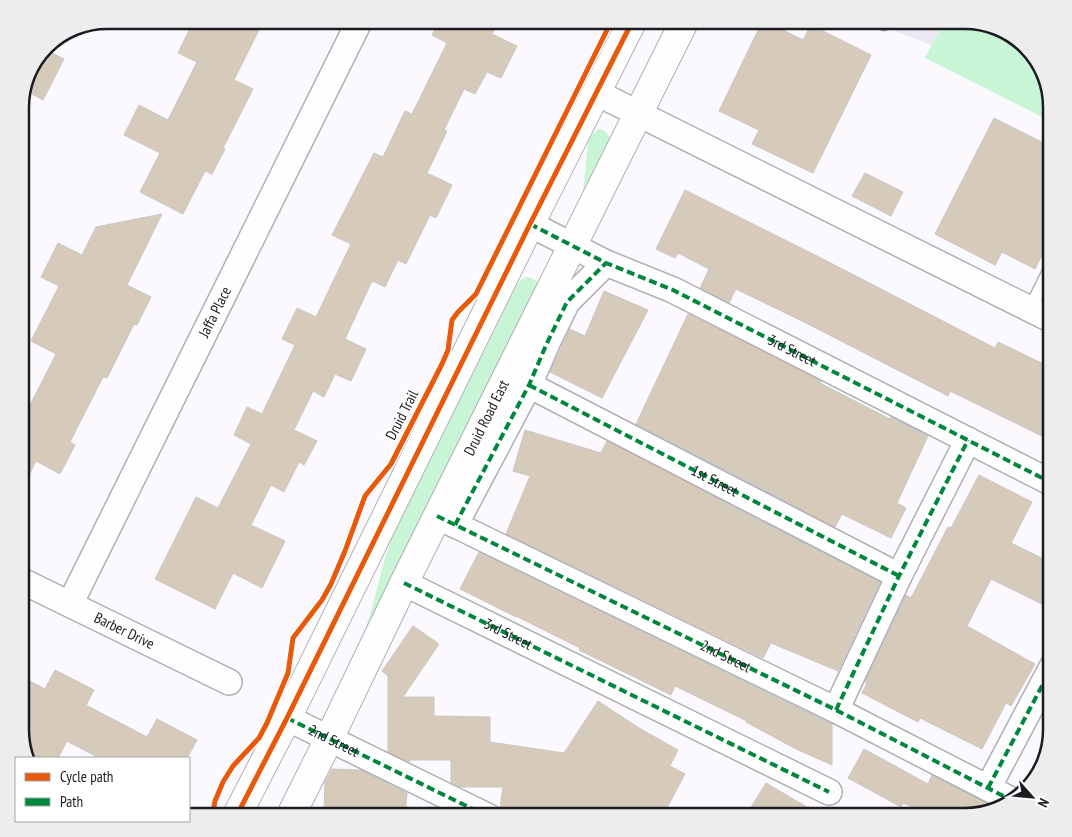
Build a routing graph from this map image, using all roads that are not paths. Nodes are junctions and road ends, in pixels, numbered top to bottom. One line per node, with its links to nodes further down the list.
1 (356, 29): 19 (street, Jaffa Place)
2 (629, 29): 4 (street)
3 (681, 29): 5 (street, Druid Road East)
4 (598, 93): 5 (street); 6 (street)
5 (639, 113): 7 (street, Druid Road East); 10 (street)
6 (530, 224): 7 (street, 3rd Street); 23 (street)
7 (572, 246): 8 (street, 3rd Street); 15 (street, Druid Road East)
8 (606, 263): 12 (street); 13 (street, 3rd Street)
9 (1043, 284): 10 (lane)
10 (1030, 309): 11 (street)
11 (1043, 316)
12 (529, 385): 15 (street); 16 (street, 1st Street)
13 (968, 440): 14 (street, 3rd Street); 16 (street)
14 (1043, 478)
15 (446, 521): 17 (street, Druid Road East); 22 (street, 2nd Street)
16 (899, 576): 22 (street)
17 (404, 583): 24 (street, Druid Road East); 26 (street, 3rd Street)
18 (29, 584): 19 (street, Barber Drive)
19 (70, 604): 20 (street, Barber Drive)
20 (229, 682)
21 (1043, 684): 25 (street)
22 (836, 710): 25 (street, 2nd Street)
23 (287, 718): 24 (street, 2nd Street); 28 (street)
24 (329, 739): 29 (street, Druid Road East); 30 (street, 2nd Street)
25 (988, 788): 27 (street, 2nd Street)
26 (829, 792)
27 (1006, 797)
28 (241, 808)
29 (294, 808)
30 (471, 808)

